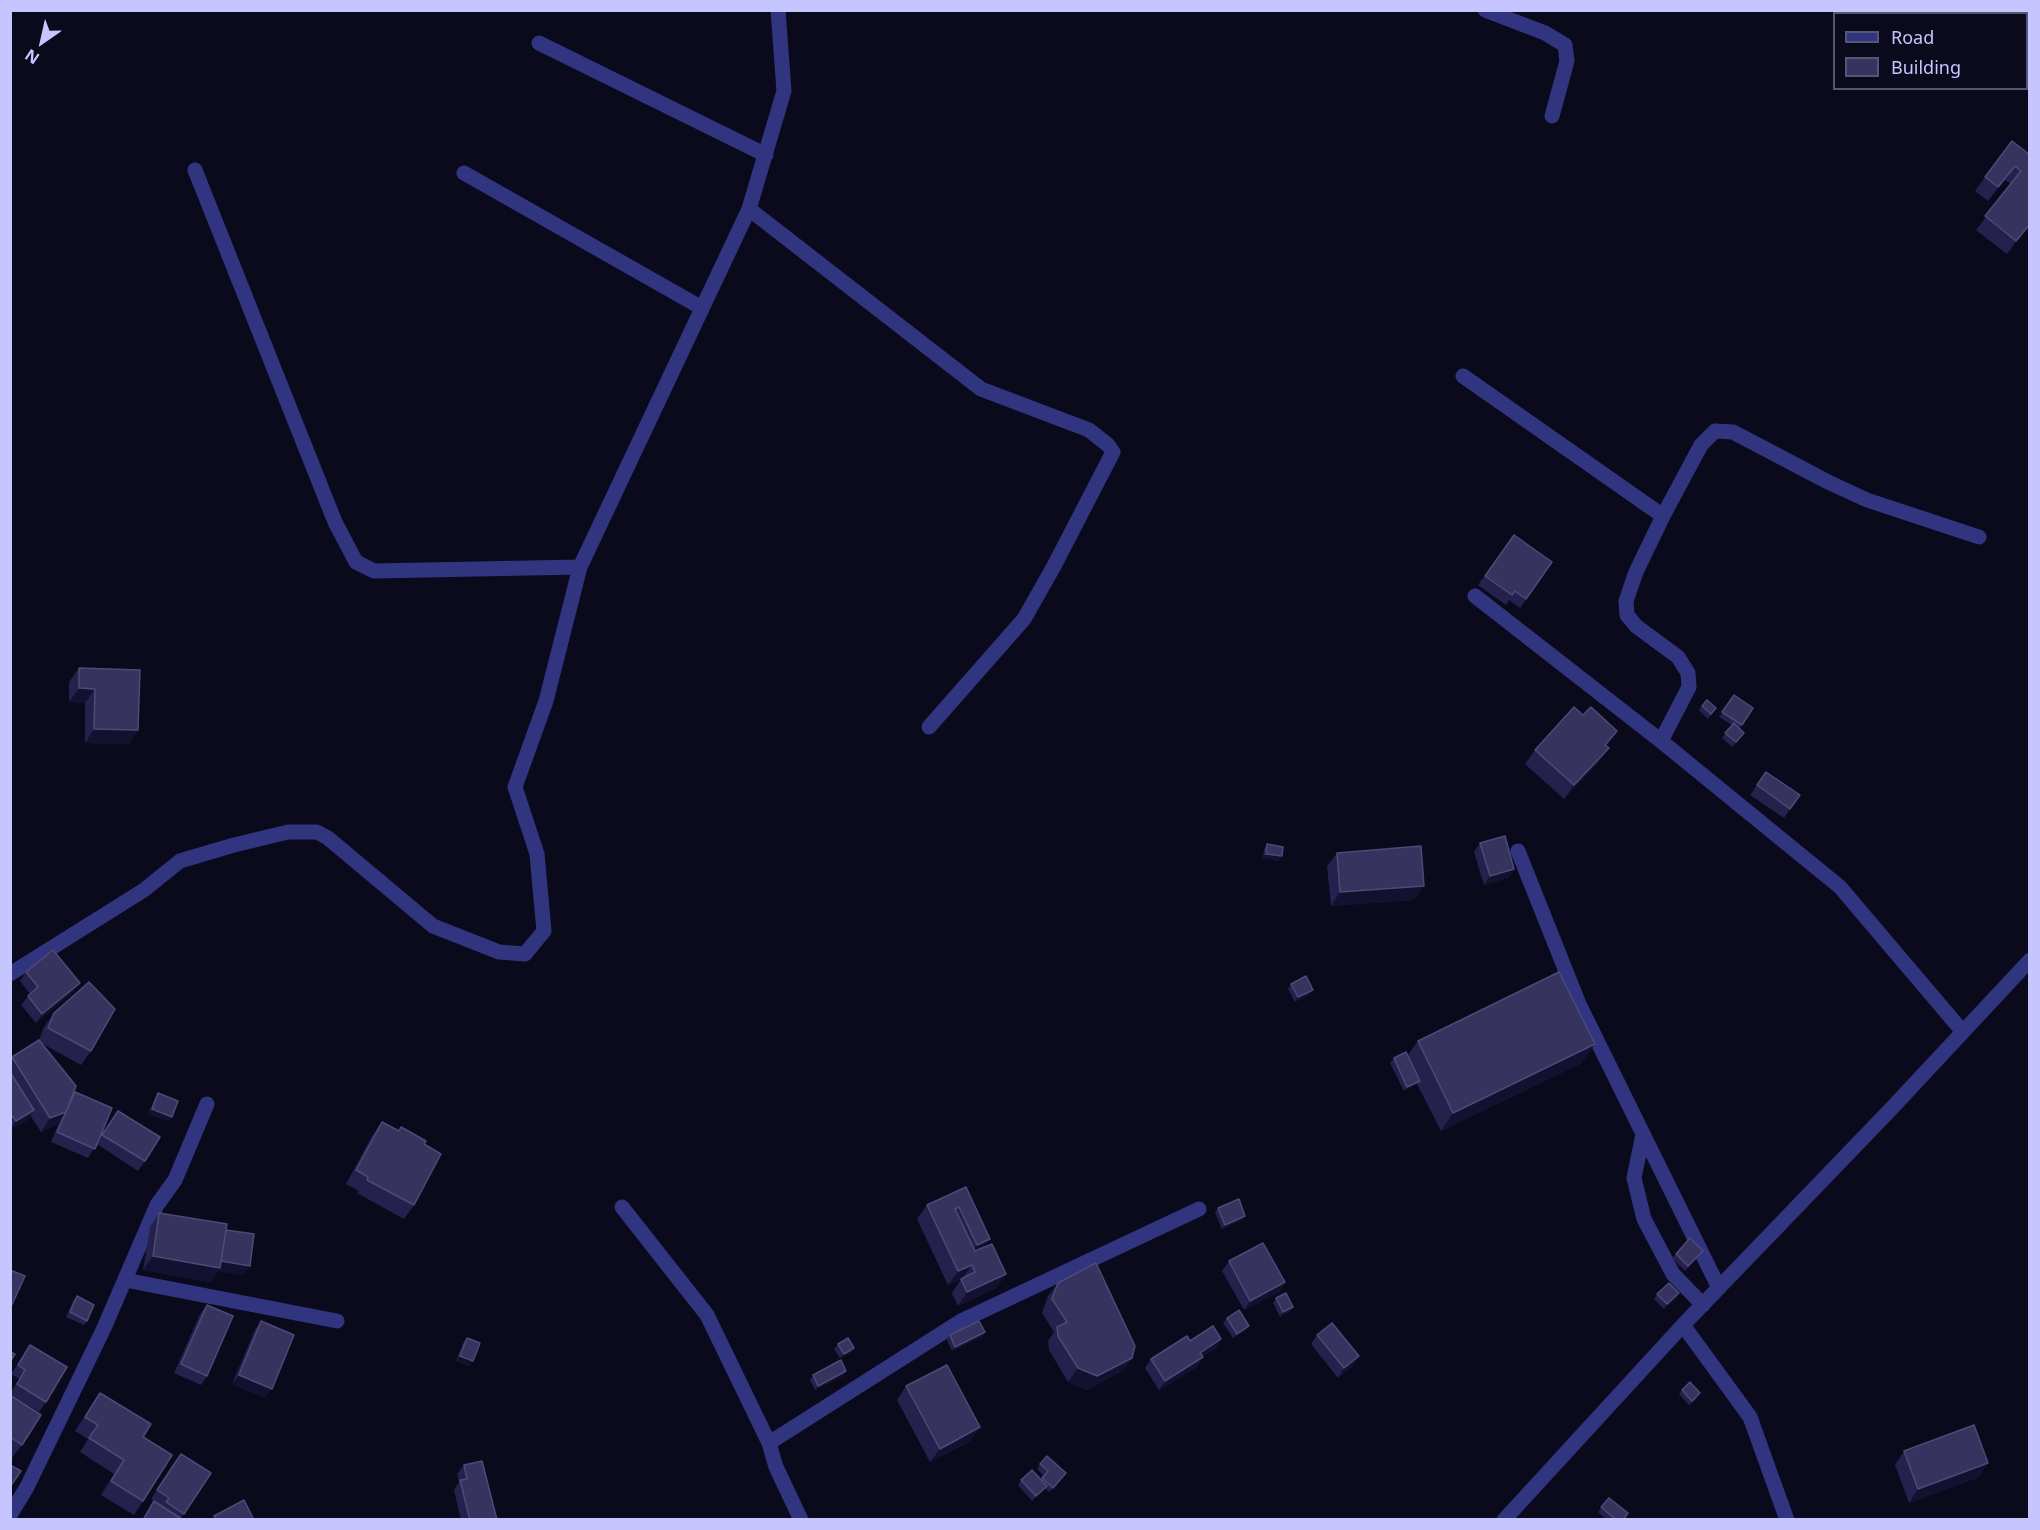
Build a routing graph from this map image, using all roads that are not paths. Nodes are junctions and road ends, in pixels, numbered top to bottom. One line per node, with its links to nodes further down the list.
1 (778, 10): 5 (street)
2 (1485, 10): 4 (street)
3 (539, 43): 5 (street)
4 (1552, 116)
5 (766, 154): 8 (street)
6 (195, 170): 13 (street)
7 (464, 173): 9 (street)
8 (749, 208): 9 (street); 15 (street)
9 (702, 308): 13 (street)
10 (1463, 376): 11 (street)
11 (1663, 516): 12 (street); 16 (street)
12 (1979, 537)
13 (580, 567): 19 (street)
14 (1475, 596): 16 (street)
15 (928, 727)
16 (1661, 741): 20 (street)
17 (1518, 851): 22 (street)
18 (2030, 960): 20 (street)
19 (10, 975)
20 (1963, 1032): 26 (street)
21 (207, 1104): 25 (street)
22 (1643, 1134): 26 (street); 27 (street)
23 (622, 1208): 30 (street)
24 (1199, 1209): 30 (street)
25 (125, 1280): 28 (street); 31 (street)
26 (1719, 1288): 27 (street)
27 (1704, 1305): 29 (street)
28 (337, 1321)
29 (1683, 1325): 33 (street); 34 (street)
30 (769, 1443): 32 (street)
31 (10, 1515)
32 (801, 1520)
33 (1504, 1520)
34 (1787, 1520)

